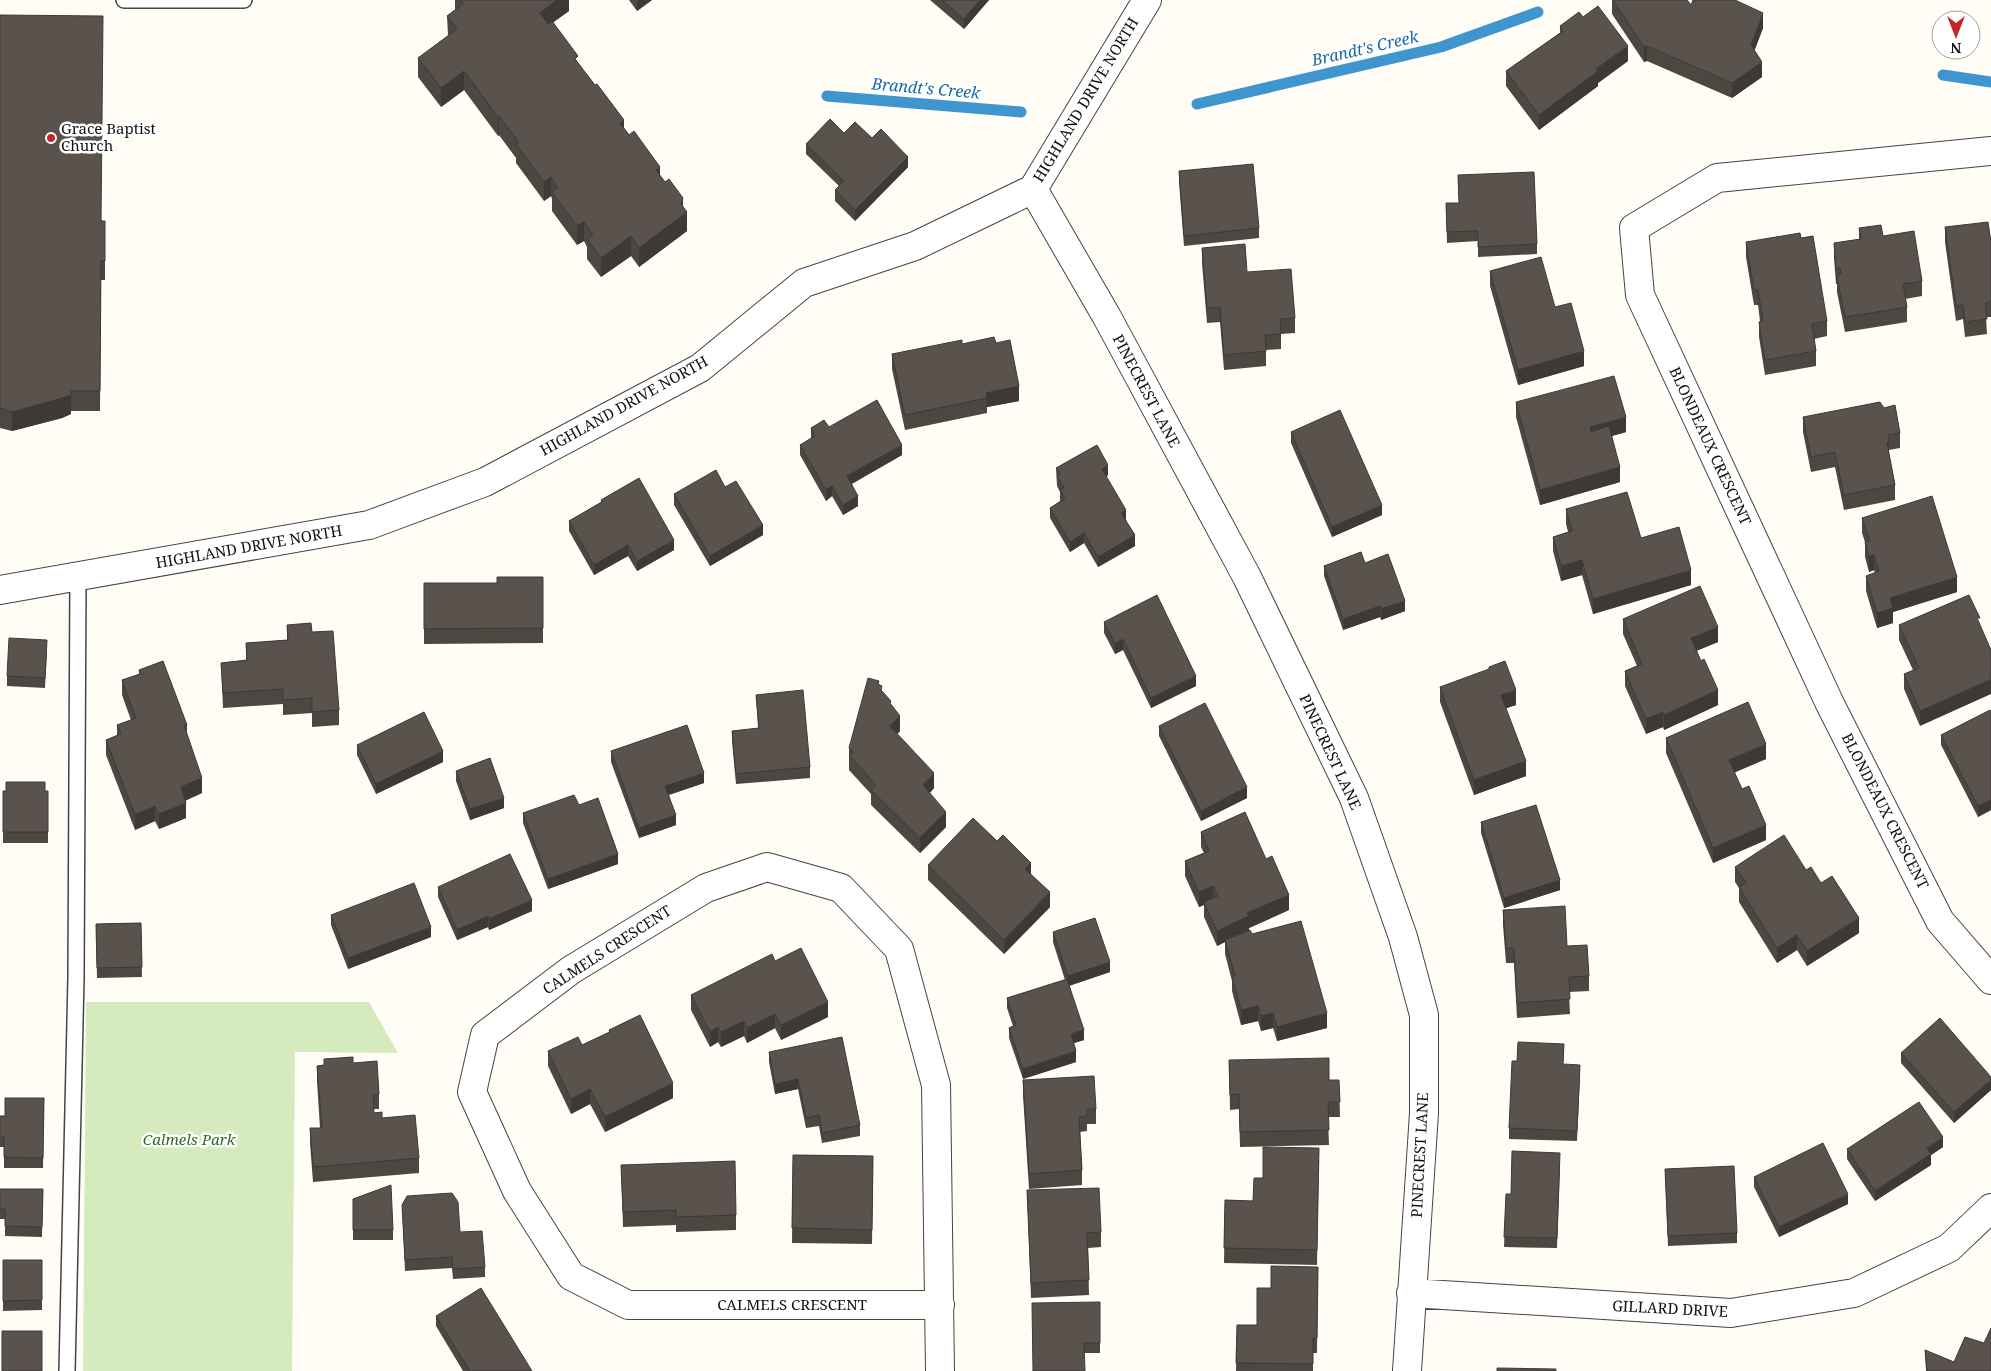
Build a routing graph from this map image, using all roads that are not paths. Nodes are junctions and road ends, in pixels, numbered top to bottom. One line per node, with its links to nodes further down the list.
1 (124, 0): 2 (lane)
2 (244, 0)
3 (1147, 0): 5 (street, HIGHLAND DRIVE NORTH)
4 (1991, 151): 8 (street, BLONDEAUX CRESCENT)
5 (1033, 189): 6 (street, HIGHLAND DRIVE NORTH); 10 (street, PINECREST LANE)
6 (78, 576): 7 (street, HIGHLAND DRIVE NORTH); 12 (lane)
7 (0, 590)
8 (1991, 980)
9 (1991, 1208): 10 (street, GILLARD DRIVE)
10 (1411, 1293): 14 (street, PINECREST LANE)
11 (940, 1305): 11 (street, CALMELS CRESCENT); 13 (street, CALMELS CRESCENT)
12 (67, 1371)
13 (940, 1371)
14 (1407, 1371)

